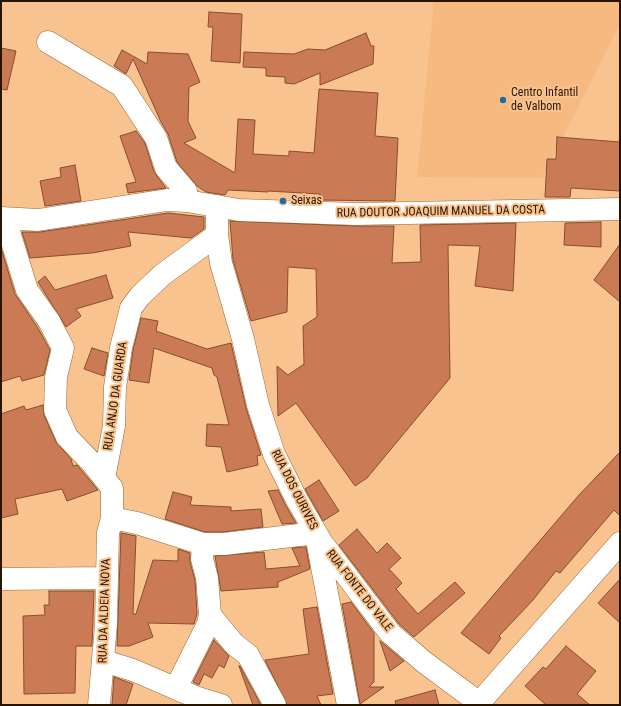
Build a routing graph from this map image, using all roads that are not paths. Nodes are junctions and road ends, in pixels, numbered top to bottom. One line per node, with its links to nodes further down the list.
1 (48, 42): 2 (street)
2 (187, 201): 3 (street, RUA DOUTOR JOAQUIM MANUEL DA COSTA); 5 (street, RUA DOUTOR JOAQUIM MANUEL DA COSTA)
3 (217, 206): 4 (street, RUA DOUTOR JOAQUIM MANUEL DA COSTA); 6 (street, RUA DOS OURIVES)
4 (620, 210)
5 (3, 218): 7 (street, RUA DA ALDEIA NOVA)
6 (217, 235): 7 (street, RUA ANJO DA GUARDA); 9 (street, RUA DOS OURIVES)
7 (104, 478): 8 (street, RUA DA ALDEIA NOVA)
8 (112, 518): 11 (street); 13 (street, RUA DA ALDEIA NOVA)
9 (319, 538): 11 (street); 17 (street, RUA FONTE DO VALE); 21 (street, RUA DOS OURIVES)
10 (620, 543): 17 (street)
11 (203, 544): 14 (street)
12 (1, 578): 13 (street)
13 (106, 578): 15 (street, RUA DA ALDEIA NOVA)
14 (210, 615): 16 (street); 20 (street)
15 (104, 662): 16 (street); 18 (street, RUA DA ALDEIA NOVA)
16 (176, 688): 19 (street)
17 (480, 704)
18 (99, 705)
19 (221, 705)
20 (275, 705)
21 (348, 705)

